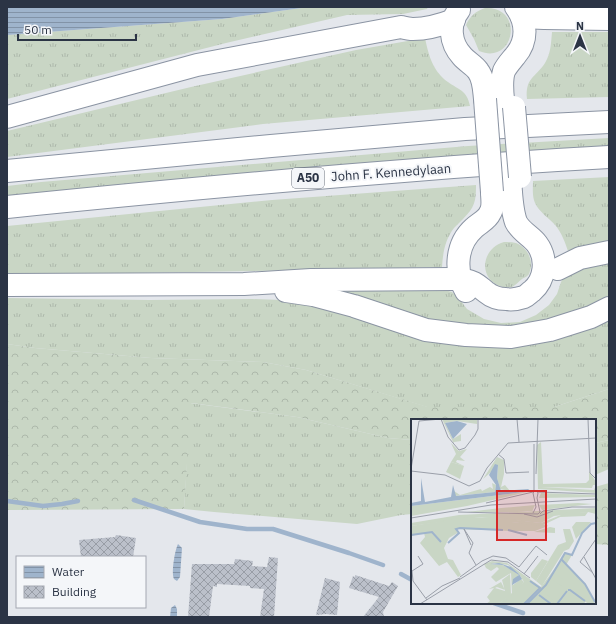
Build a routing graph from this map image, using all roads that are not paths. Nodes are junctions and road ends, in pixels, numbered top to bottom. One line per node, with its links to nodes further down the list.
1 (452, 11): 4 (highway); 5 (highway)
2 (526, 12): 3 (highway); 4 (highway)
3 (609, 19)
4 (500, 98): 9 (highway, bridge); 9 (highway, bridge)
5 (7, 117)
6 (609, 122): 8 (highway)
7 (609, 157): 10 (highway, John F. Kennedylaan / A50)
8 (7, 171)
9 (508, 190): 12 (highway); 13 (highway); 13 (highway)
10 (7, 207)
11 (609, 252): 12 (highway)
12 (558, 269): 13 (highway)
13 (460, 279): 14 (highway)
14 (244, 284): 15 (highway); 16 (highway)
15 (7, 285)
16 (609, 308)

